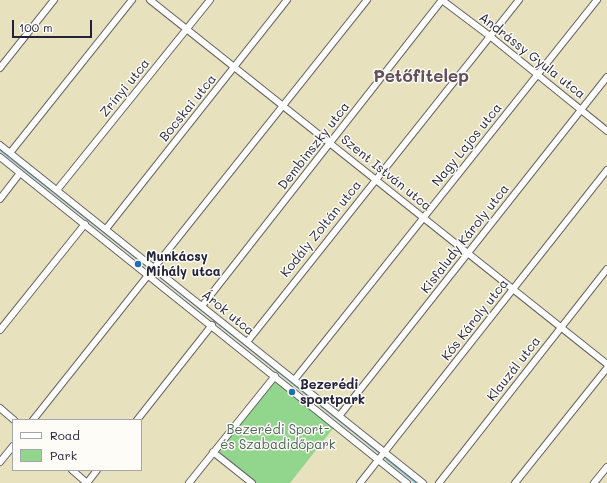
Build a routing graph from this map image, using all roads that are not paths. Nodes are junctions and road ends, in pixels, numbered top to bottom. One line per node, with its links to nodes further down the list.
1 (54, 0): 13 (street)
2 (132, 0): 21 (street)
3 (150, 0): 10 (street, Szent István utca)
4 (210, 0): 10 (street, Zrínyi utca)
5 (287, 0): 12 (street, Bocskai utca)
6 (367, 0): 16 (street)
7 (442, 0): 11 (street, Andrássy Gyula utca); 19 (street, Dembinszky utca)
8 (519, 0): 11 (street, Kodály Zoltán utca)
9 (597, 0): 14 (street, Nagy Lajos utca)
10 (187, 29): 12 (street, Szent István utca); 26 (street, Zrínyi utca)
11 (491, 37): 14 (street, Andrássy Gyula utca); 25 (street, Kodály Zoltán utca)
12 (235, 67): 16 (street, Szent István utca); 30 (street, Bocskai utca)
13 (0, 68)
14 (538, 75): 17 (street, Andrássy Gyula utca); 28 (street, Nagy Lajos utca)
15 (607, 77): 17 (street, Kisfaludy Károly utca)
16 (284, 106): 19 (street, Szent István utca); 32 (street)
17 (581, 109): 18 (street, Andrássy Gyula utca); 31 (street, Kisfaludy Károly utca)
18 (607, 131)
19 (330, 143): 25 (street, Szent István utca); 36 (street, Dembinszky utca)
20 (0, 145): 21 (street, Árok utca)
21 (10, 153): 26 (street, Árok utca)
22 (0, 157): 24 (street)
23 (607, 170): 35 (street, Kós Károly utca)
24 (20, 173): 27 (street); 29 (street)
25 (376, 179): 28 (street, Szent István utca); 40 (street, Kodály Zoltán utca)
26 (58, 190): 30 (street, Árok utca)
27 (0, 199)
28 (423, 217): 31 (street, Szent István utca); 44 (street, Nagy Lajos utca)
29 (85, 224): 34 (street); 39 (street)
30 (106, 229): 32 (street, Árok utca)
31 (468, 253): 35 (street, Szent István utca); 46 (street, Kisfaludy Károly utca)
32 (155, 267): 34 (street); 36 (street, Árok utca)
33 (607, 270): 38 (street, Klauzál utca)
34 (148, 274): 37 (street); 48 (street)
35 (513, 289): 38 (street, Szent István utca); 52 (street, Kós Károly utca)
36 (202, 306): 40 (street, Árok utca)
37 (212, 325): 43 (street); 49 (street)
38 (561, 327): 41 (street, Szent István utca); 64 (street, Klauzál utca)
39 (0, 330)
40 (247, 342): 44 (street, Árok utca)
41 (607, 364)
42 (607, 368): 65 (street)
43 (275, 376): 51 (street); 53 (street)
44 (295, 379): 46 (street, Árok utca)
45 (0, 408): 47 (street)
46 (340, 415): 52 (street, Árok utca)
47 (13, 419)
48 (34, 419)
49 (138, 419)
50 (12, 447): 54 (street)
51 (214, 452): 59 (street); 60 (street)
52 (385, 452): 53 (street, Kós Károly utca); 63 (street, Árok utca)
53 (378, 460): 61 (street, Kós Károly utca); 62 (street)
54 (0, 462)
55 (607, 466): 66 (street)
56 (73, 471): 58 (street)
57 (96, 471): 58 (street)
58 (87, 483)
59 (189, 483)
60 (252, 483)
61 (360, 483)
62 (407, 483)
63 (423, 483)
64 (439, 483)
65 (515, 483)
66 (594, 483)

